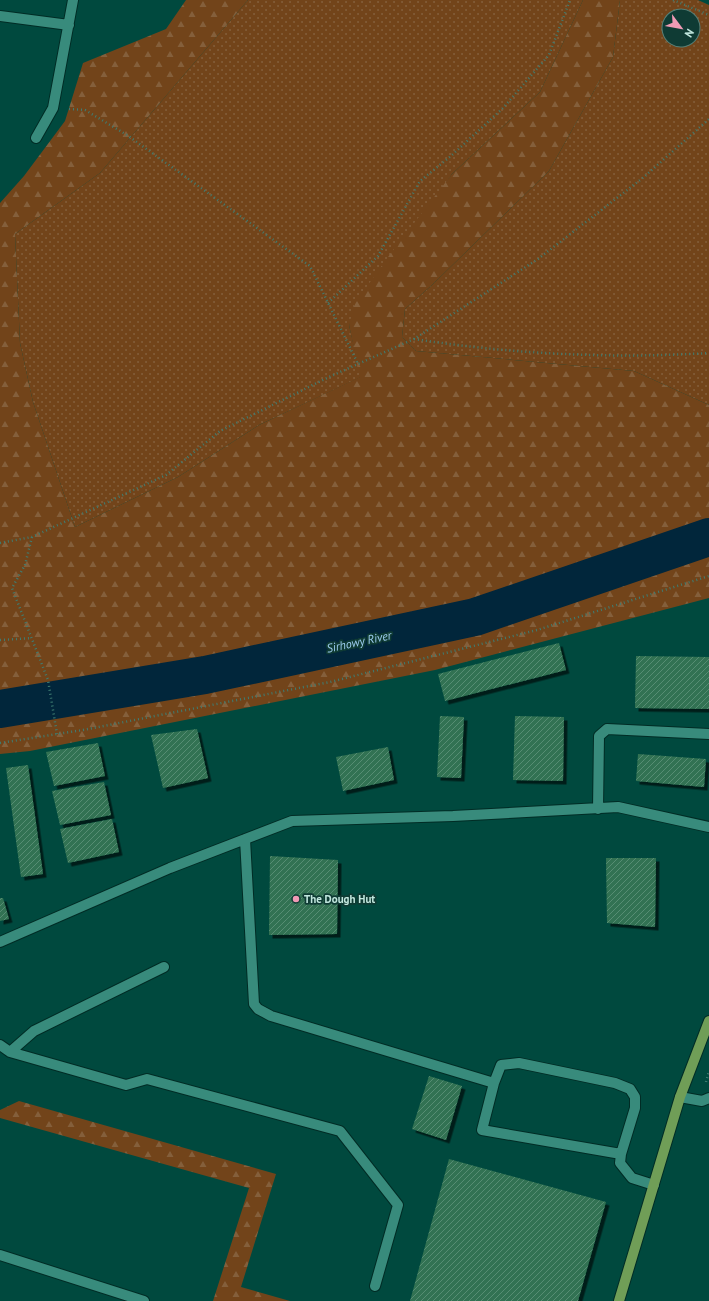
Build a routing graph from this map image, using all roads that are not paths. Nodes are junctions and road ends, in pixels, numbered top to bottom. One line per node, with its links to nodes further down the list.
1 (73, 0): 3 (street)
2 (0, 16): 3 (street)
3 (69, 25): 4 (street)
4 (36, 138)
5 (709, 734): 6 (street)
6 (598, 809): 7 (street); 8 (street)
7 (709, 827)
8 (245, 839): 9 (street); 14 (street)
9 (0, 942)
10 (164, 967): 13 (street)
11 (709, 1021): 15 (main road)
12 (0, 1045): 13 (street)
13 (10, 1052): 20 (street)
14 (494, 1083): 17 (street); 17 (street)
15 (680, 1097): 16 (street); 18 (main road)
16 (709, 1098)
17 (620, 1154): 18 (street)
18 (654, 1185): 22 (main road)
19 (0, 1255): 21 (street)
20 (375, 1286)
21 (144, 1301)
22 (619, 1301)

